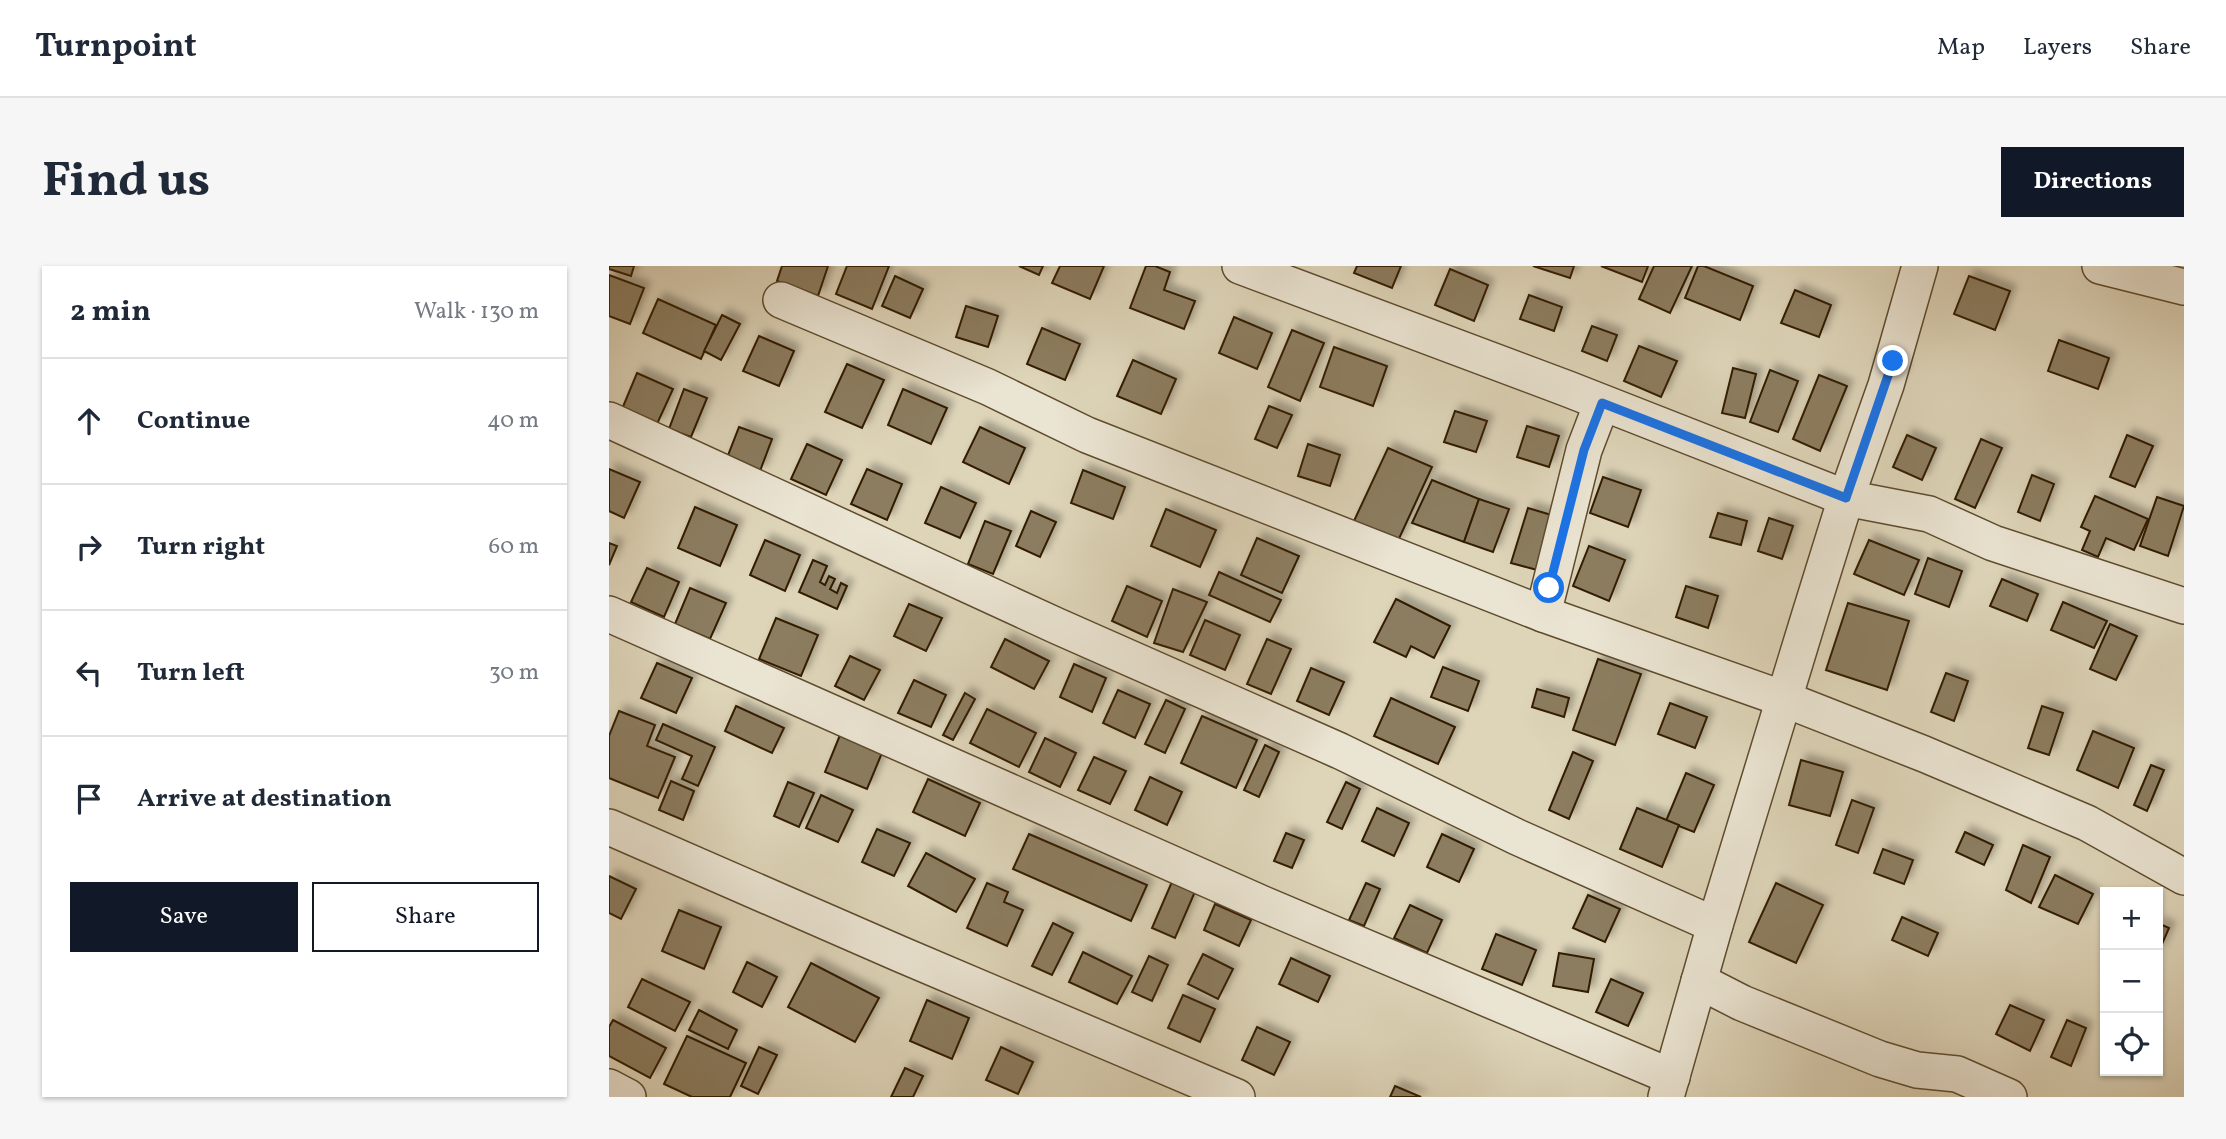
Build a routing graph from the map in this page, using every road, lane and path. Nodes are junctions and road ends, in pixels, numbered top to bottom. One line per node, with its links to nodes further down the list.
1 (1240, 266): 6 (street)
2 (1920, 266): 8 (street)
3 (2100, 266): 4 (street)
4 (2184, 287)
5 (781, 300): 11 (street)
6 (1602, 403): 8 (street); 11 (street)
7 (609, 420): 15 (street)
8 (1846, 498): 9 (street); 12 (street)
9 (2184, 606)
10 (609, 614): 18 (street)
11 (1543, 614): 12 (street)
12 (1784, 699): 14 (street); 15 (street)
13 (609, 827): 20 (street)
14 (2184, 877)
15 (1716, 925): 16 (street)
16 (1699, 981): 18 (street); 21 (street)
17 (609, 1087): 19 (street)
18 (1669, 1087)
19 (628, 1097)
20 (1237, 1097)
21 (2009, 1097)

